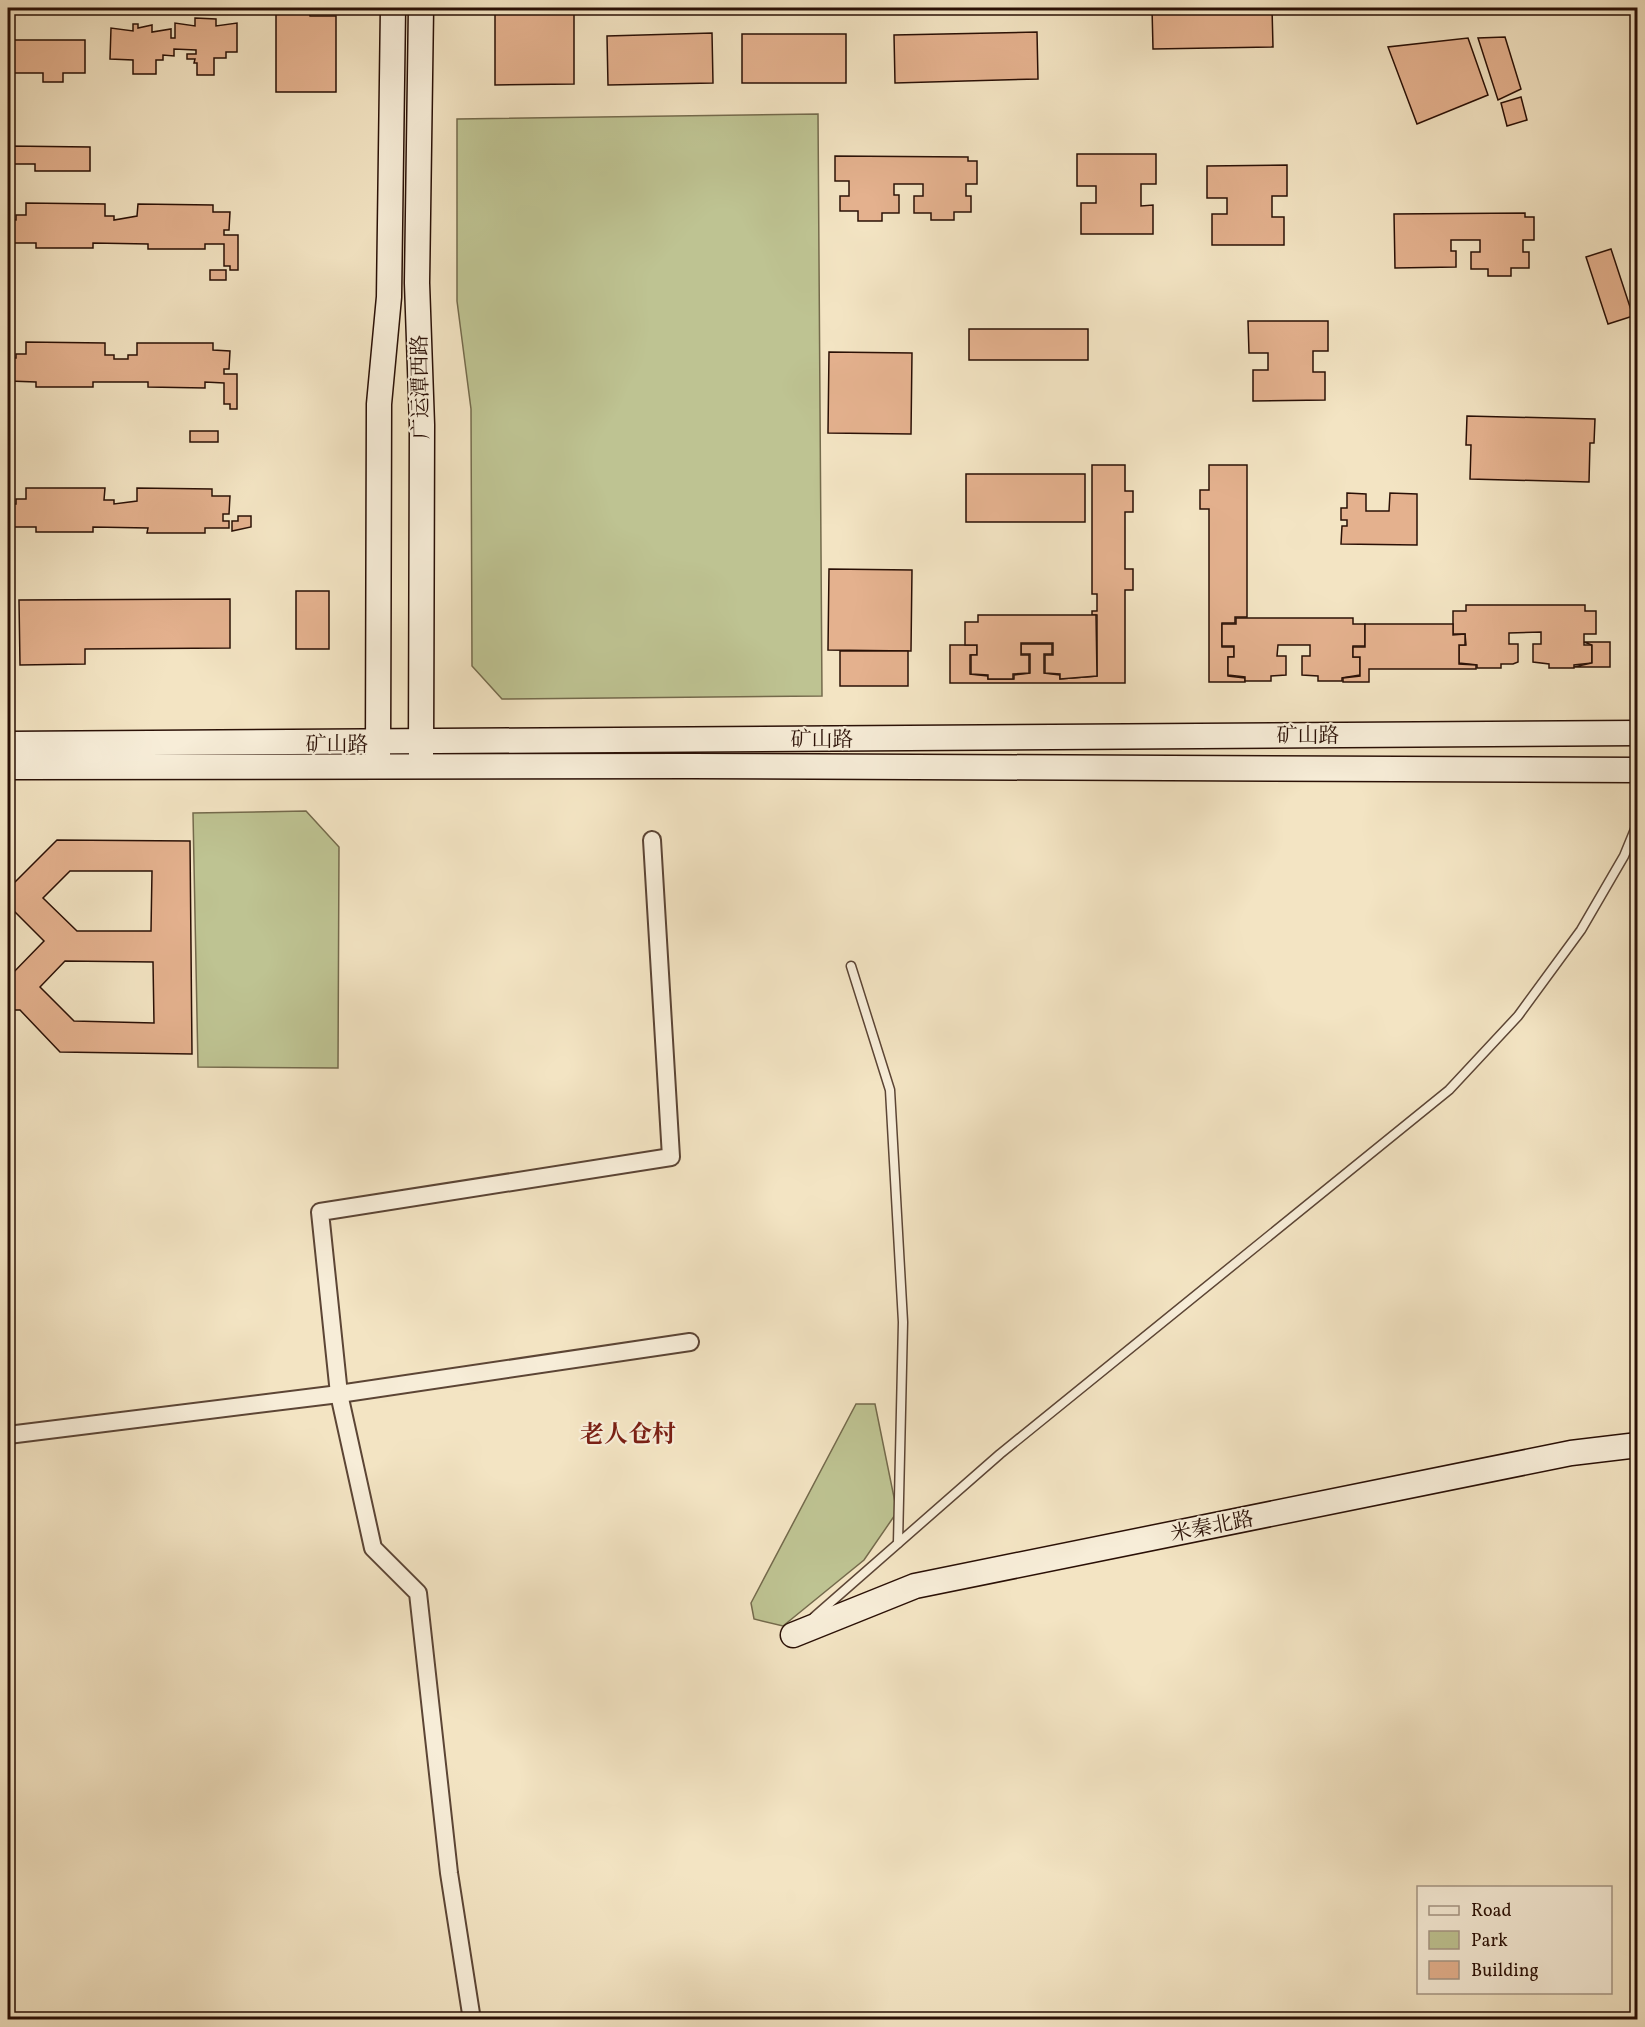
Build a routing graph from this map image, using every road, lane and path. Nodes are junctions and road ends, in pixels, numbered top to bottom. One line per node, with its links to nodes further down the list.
1 (393, 8): 6 (main road, 广运潭西路)
2 (421, 8): 4 (main road, 广运潭西路)
3 (1638, 733): 4 (main road, 矿山路)
4 (420, 742): 6 (main road, 矿山路); 8 (main road, 广运潭西路)
5 (8, 744): 6 (main road, 矿山路)
6 (378, 755): 7 (main road, 矿山路); 8 (main road, 矿山路)
7 (8, 767)
8 (421, 767): 9 (main road, 矿山路)
9 (1638, 770)
10 (1638, 822): 17 (lane)
11 (652, 840): 14 (street)
12 (851, 966): 17 (lane)
13 (690, 1342): 14 (street)
14 (339, 1394): 15 (street); 19 (street)
15 (8, 1435)
16 (1638, 1445): 18 (main road, 米秦北路)
17 (898, 1543): 18 (lane)
18 (793, 1635)
19 (472, 2019)

